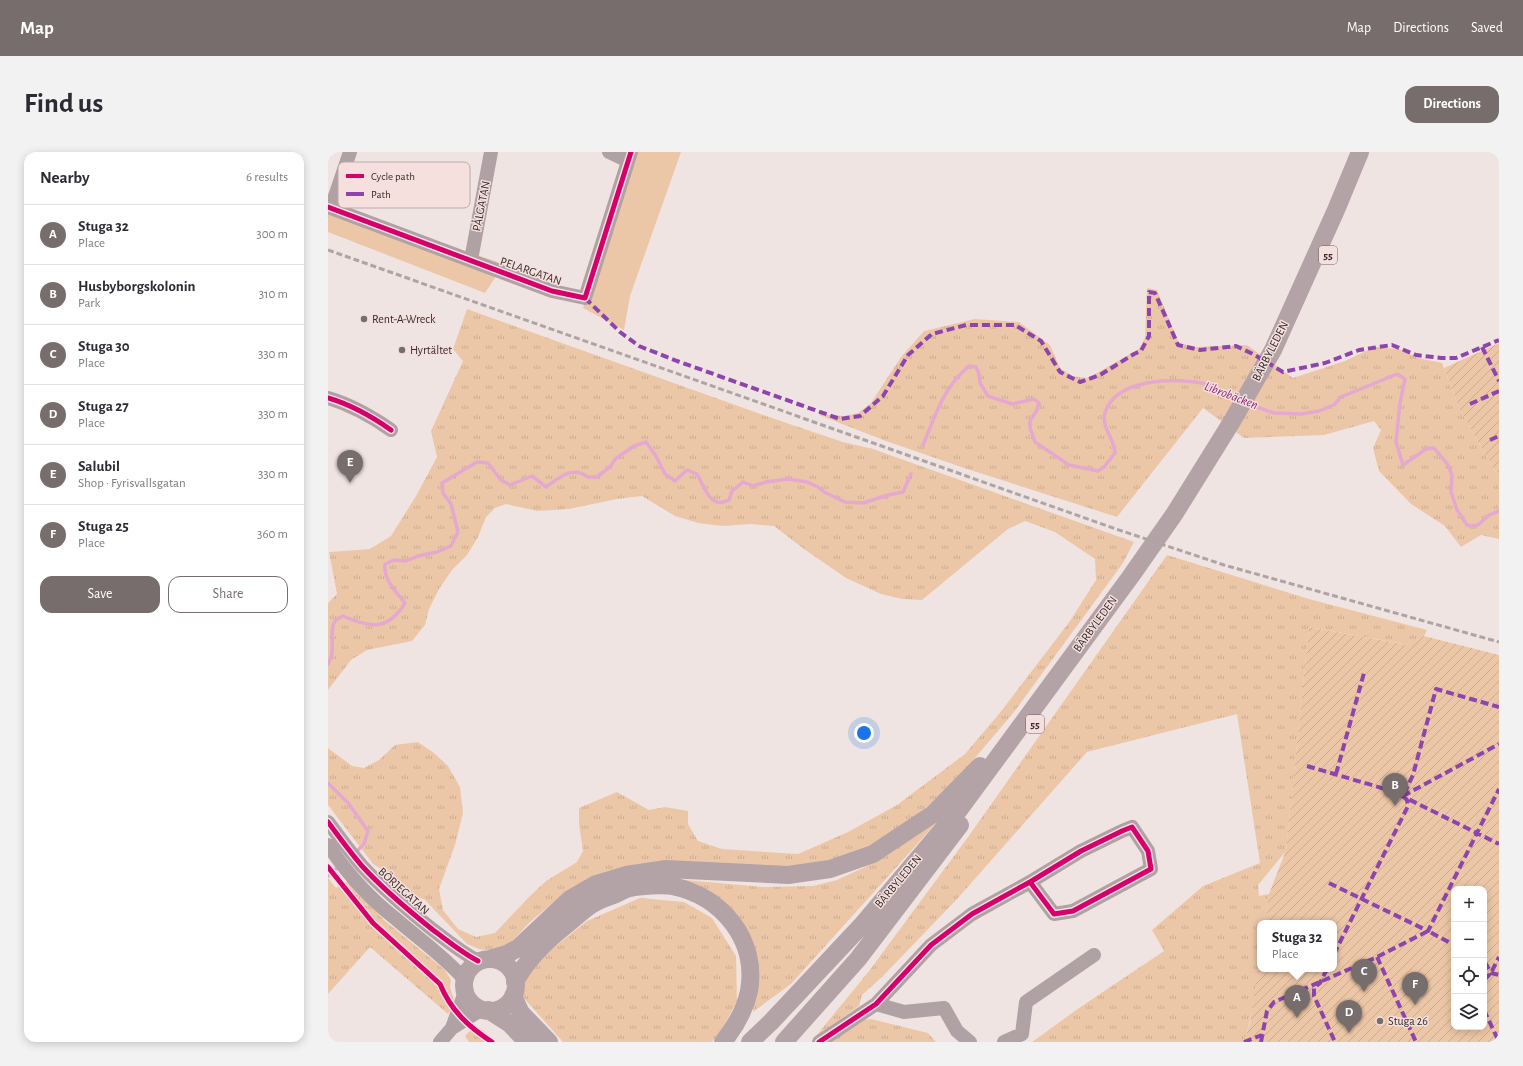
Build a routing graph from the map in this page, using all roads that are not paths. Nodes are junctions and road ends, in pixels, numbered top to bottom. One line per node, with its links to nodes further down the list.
1 (350, 152): 7 (street)
2 (491, 152): 10 (street, PÅLGATAN)
3 (609, 152): 6 (street)
4 (1360, 152): 11 (main road, BÄRBYLEDEN / 55)
5 (1371, 152): 11 (main road, BÄRBYLEDEN / 55)
6 (630, 156): 10 (street, PELARGATAN)
7 (346, 162)
8 (338, 186): 9 (street)
9 (330, 208): 10 (street, PELARGATAN)
10 (471, 260)
11 (1277, 353): 14 (main road, BÄRBYLEDEN / 55)
12 (328, 398): 13 (street)
13 (391, 430)
14 (1135, 578): 15 (main road, BÄRBYLEDEN / 55); 32 (main road, BÄRBYLEDEN / 55)
15 (1011, 738): 21 (main road); 31 (main road, BÄRBYLEDEN / 55)
16 (328, 822): 17 (street, BÖRJEGATAN)
17 (334, 845): 18 (street, BÖRJEGATAN)
18 (356, 870): 21 (street, BÖRJEGATAN); 22 (street, BÖRJEGATAN)
19 (1030, 882): 19 (street); 24 (street)
20 (1094, 954): 35 (street)
21 (484, 960): 22 (main road); 23 (main road)
22 (465, 986): 25 (main road); 26 (street)
23 (514, 989): 25 (main road); 29 (main road); 30 (main road)
24 (876, 1004): 33 (street); 34 (street)
25 (485, 1010): 26 (street); 28 (main road)
26 (452, 1028): 27 (street)
27 (440, 1042)
28 (526, 1042)
29 (549, 1042)
30 (723, 1042)
31 (750, 1042)
32 (784, 1042)
33 (819, 1042)
34 (970, 1042)
35 (1004, 1042)

